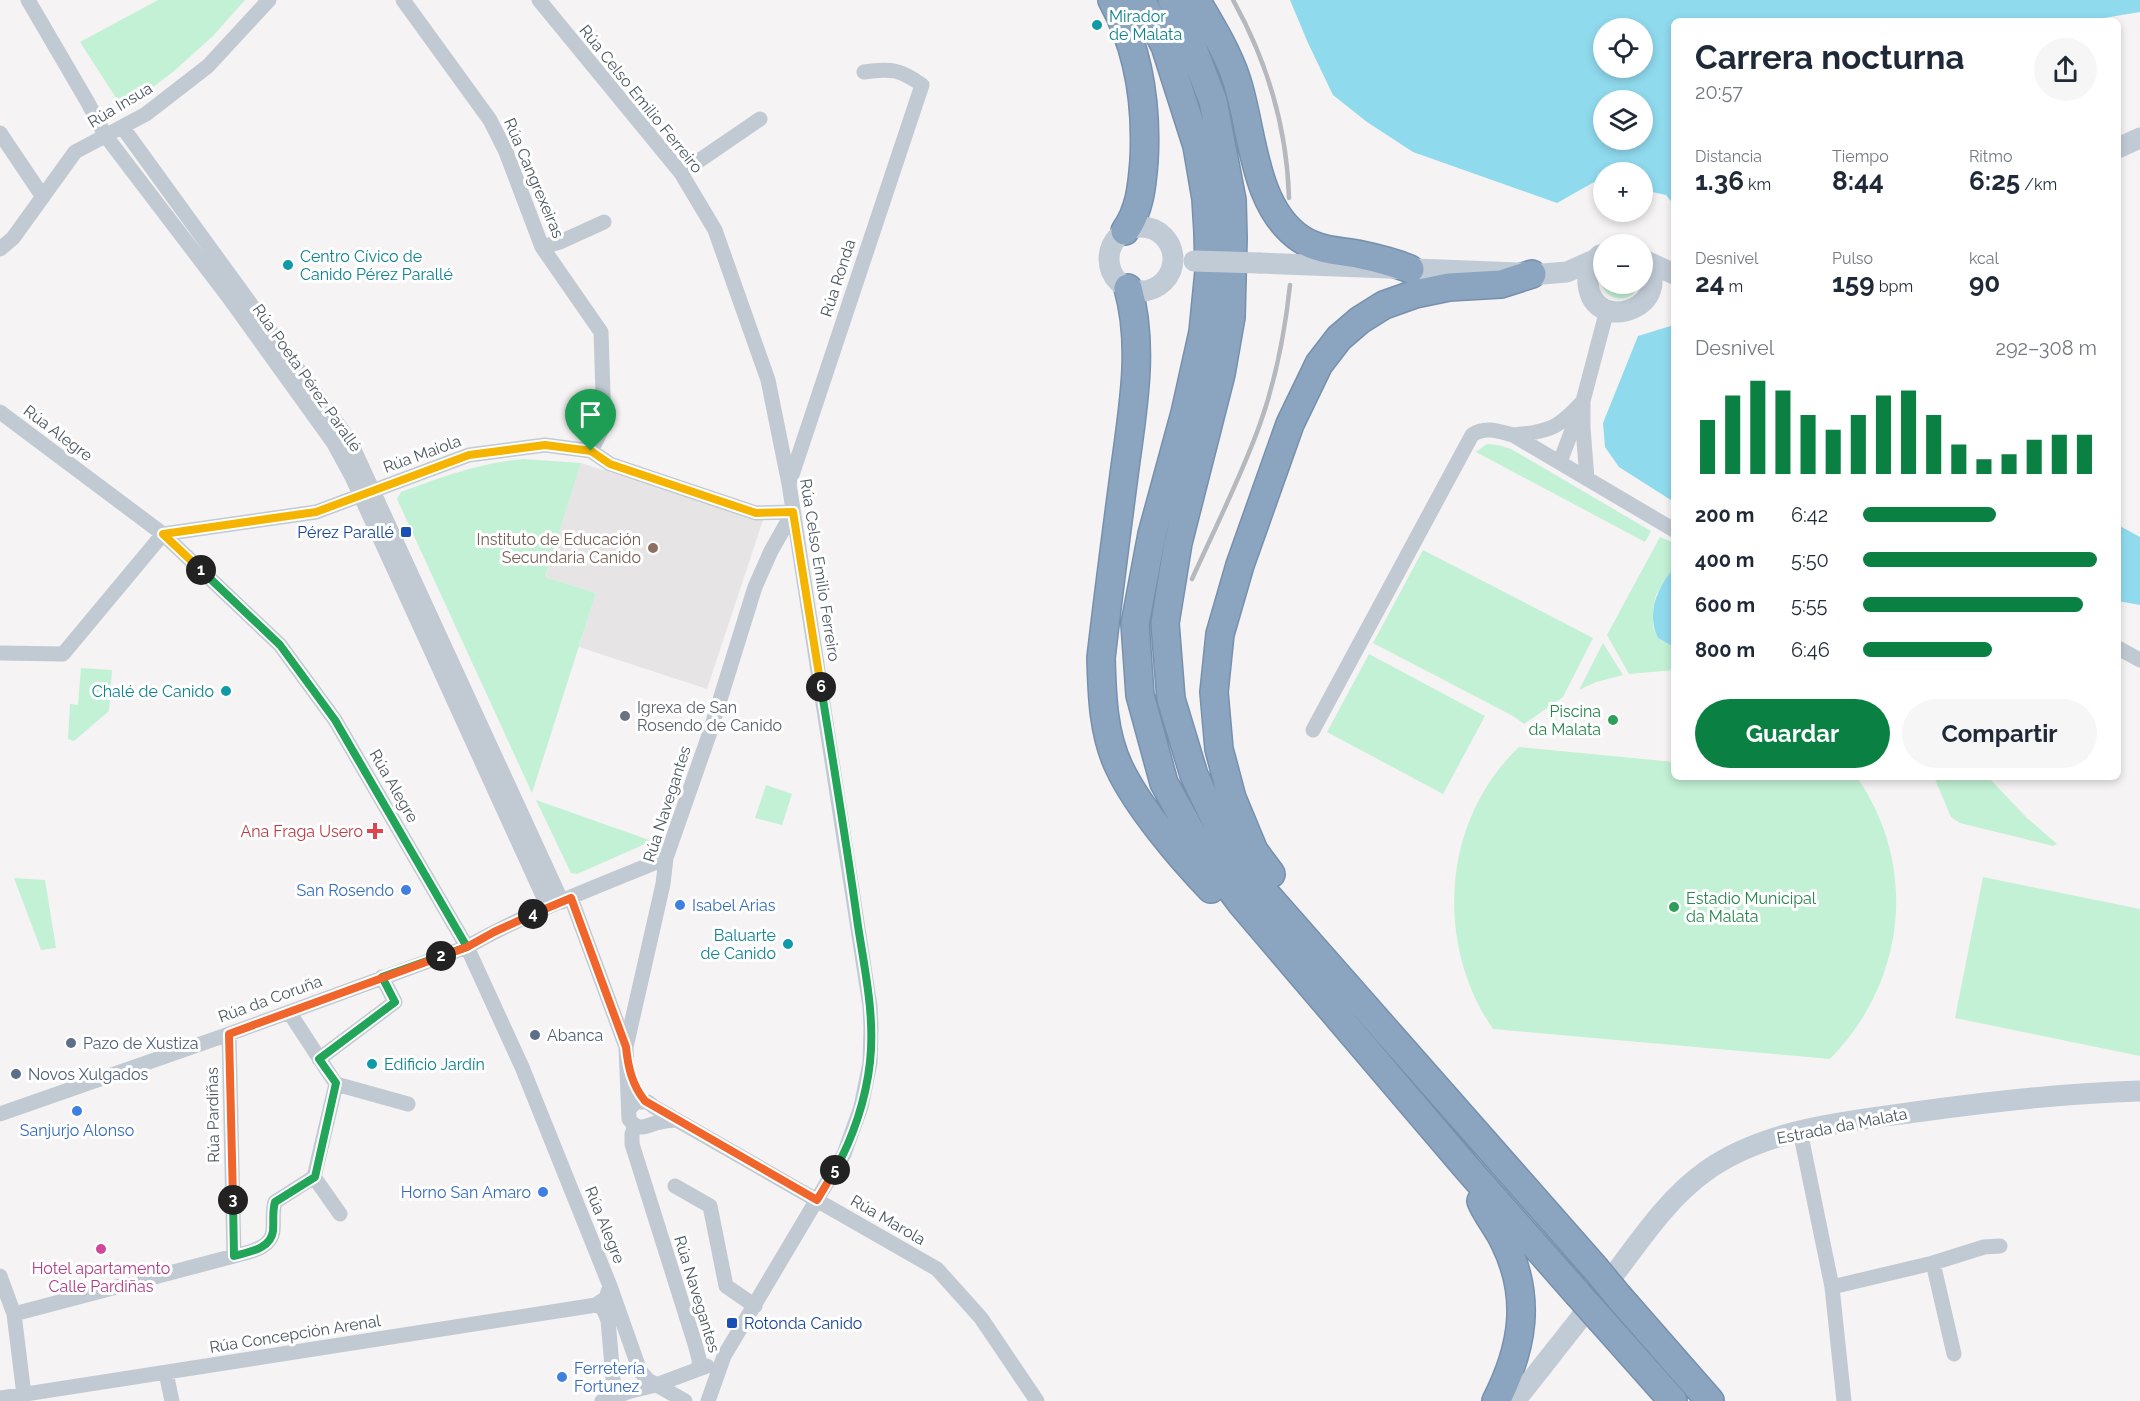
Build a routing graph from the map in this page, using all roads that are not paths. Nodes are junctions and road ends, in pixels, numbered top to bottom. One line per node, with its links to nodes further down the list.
1 (28, 0): 13 (street, Rúa Poeta Pérez Parallé)
2 (269, 0): 11 (street, Rúa Insua)
3 (403, 0): 20 (street, Rúa Cangrexeiras)
4 (539, 0): 16 (street, Rúa Celso Emilio Ferreiro)
5 (1112, 0): 19 (highway)
6 (1140, 0): 57 (highway)
7 (1172, 0): 55 (highway)
8 (1196, 0): 26 (highway)
9 (864, 72): 42 (street, Rúa Ronda)
10 (760, 119): 16 (street)
11 (123, 128): 13 (street, Rúa Insua); 43 (street, Rúa Poeta Pérez Parallé)
12 (0, 133): 17 (street)
13 (105, 135): 17 (street, Rúa Insua); 43 (street, Rúa Poeta Pérez Parallé)
14 (2140, 138): 15 (main road)
15 (2121, 147)
16 (681, 173): 42 (street, Rúa Celso Emilio Ferreiro)
17 (43, 197): 21 (street, Rúa Insua)
18 (604, 222): 20 (street)
19 (1125, 231): 23 (main road); 30 (main road)
20 (542, 247): 39 (street, Rúa Cangrexeiras)
21 (0, 249)
22 (1593, 259): 28 (main road)
23 (1184, 260): 26 (main road, bridge); 30 (main road)
24 (1653, 264): 27 (main road)
25 (1593, 267): 31 (main road)
26 (1410, 269): 28 (main road)
27 (1671, 273)
28 (1537, 274): 35 (main road); 55 (highway)
29 (1671, 284): 32 (main road)
30 (1128, 288): 57 (highway)
31 (1593, 290)
32 (1653, 291)
33 (1595, 294): 35 (main road)
34 (1648, 294): 35 (main road)
35 (1600, 304): 36 (street)
36 (1583, 401): 38 (street); 40 (street); 41 (street)
37 (1, 414): 46 (street, Rúa Alegre)
38 (1513, 435): 40 (street); 50 (street)
39 (591, 451): 43 (street, Rúa Maiola); 44 (street, Rúa Maiola)
40 (1560, 462): 41 (street)
41 (1587, 479): 45 (street)
42 (789, 484): 44 (street, Rúa Celso Emilio Ferreiro)
43 (367, 492): 46 (street, Rúa Maiola); 52 (street, Rúa Poeta Pérez Parallé)
44 (793, 512): 51 (street, Rúa Navegantes); 75 (street, Rúa Celso Emilio Ferreiro)
45 (1671, 528)
46 (163, 534): 48 (street); 53 (street, Rúa Alegre)
47 (2121, 650): 49 (street)
48 (0, 653)
49 (2140, 660)
50 (1313, 730)
51 (666, 858): 52 (street, Rúa da Coruña); 59 (street, Rúa Navegantes)
52 (560, 902): 53 (street, Rúa da Coruña); 59 (street, Rúa Navegantes)
53 (467, 947): 54 (street, Rúa da Coruña); 81 (street, Rúa Alegre)
54 (382, 977): 56 (street, Rúa da Coruña); 60 (street)
55 (1346, 983): 101 (highway, bridge)
56 (289, 1012): 58 (street, Rúa da Coruña); 60 (street)
57 (1340, 1019): 72 (highway)
58 (229, 1034): 67 (street, Rúa da Coruña); 78 (street, Rúa Pardiñas)
59 (626, 1047): 61 (street, Rúa Navegantes)
60 (319, 1059): 62 (street)
61 (627, 1064): 65 (street, Rúa Navegantes); 66 (street, Rúa Navegantes)
62 (336, 1083): 64 (street); 73 (street)
63 (2140, 1090): 71 (main road, Estrada da Malata)
64 (408, 1104)
65 (649, 1104): 66 (street); 68 (street, Rúa Marola); 69 (street)
66 (630, 1108): 70 (street)
67 (0, 1114)
68 (677, 1120): 69 (street); 75 (street, Rúa Marola)
69 (651, 1124): 70 (street)
70 (635, 1126): 88 (street, Rúa Navegantes)
71 (1800, 1131): 82 (street); 99 (main road, Estrada da Malata)
72 (1466, 1167): 98 (highway); 100 (highway, bridge)
73 (315, 1177): 76 (street); 78 (street)
74 (675, 1186): 84 (street)
75 (817, 1200): 84 (street, Rúa Celso Emilio Ferreiro); 97 (street, Rúa Marola)
76 (340, 1214)
77 (2000, 1246): 79 (street)
78 (234, 1256): 85 (street)
79 (1933, 1263): 82 (street); 86 (street)
80 (0, 1276): 85 (street)
81 (610, 1286): 83 (street, Rúa Alegre); 90 (street, Rúa Alegre)
82 (1832, 1287): 102 (street)
83 (596, 1305): 89 (street, Rúa Concepción Arenal); 93 (street)
84 (755, 1306): 87 (street, Rúa Celso Emilio Ferreiro)
85 (14, 1314): 91 (street)
86 (1954, 1354)
87 (724, 1356): 88 (street); 96 (street, Rúa Celso Emilio Ferreiro)
88 (699, 1369): 90 (street)
89 (166, 1373): 91 (street, Rúa Concepción Arenal); 94 (street)
90 (656, 1385): 93 (street); 95 (street)
91 (24, 1395): 92 (street, Rúa Concepción Arenal)
92 (0, 1398)
93 (610, 1400)
94 (172, 1401)
95 (685, 1401)
96 (708, 1401)
97 (1037, 1401)
98 (1496, 1401)
99 (1515, 1401)
100 (1673, 1401)
101 (1710, 1401)
102 (1844, 1401)

